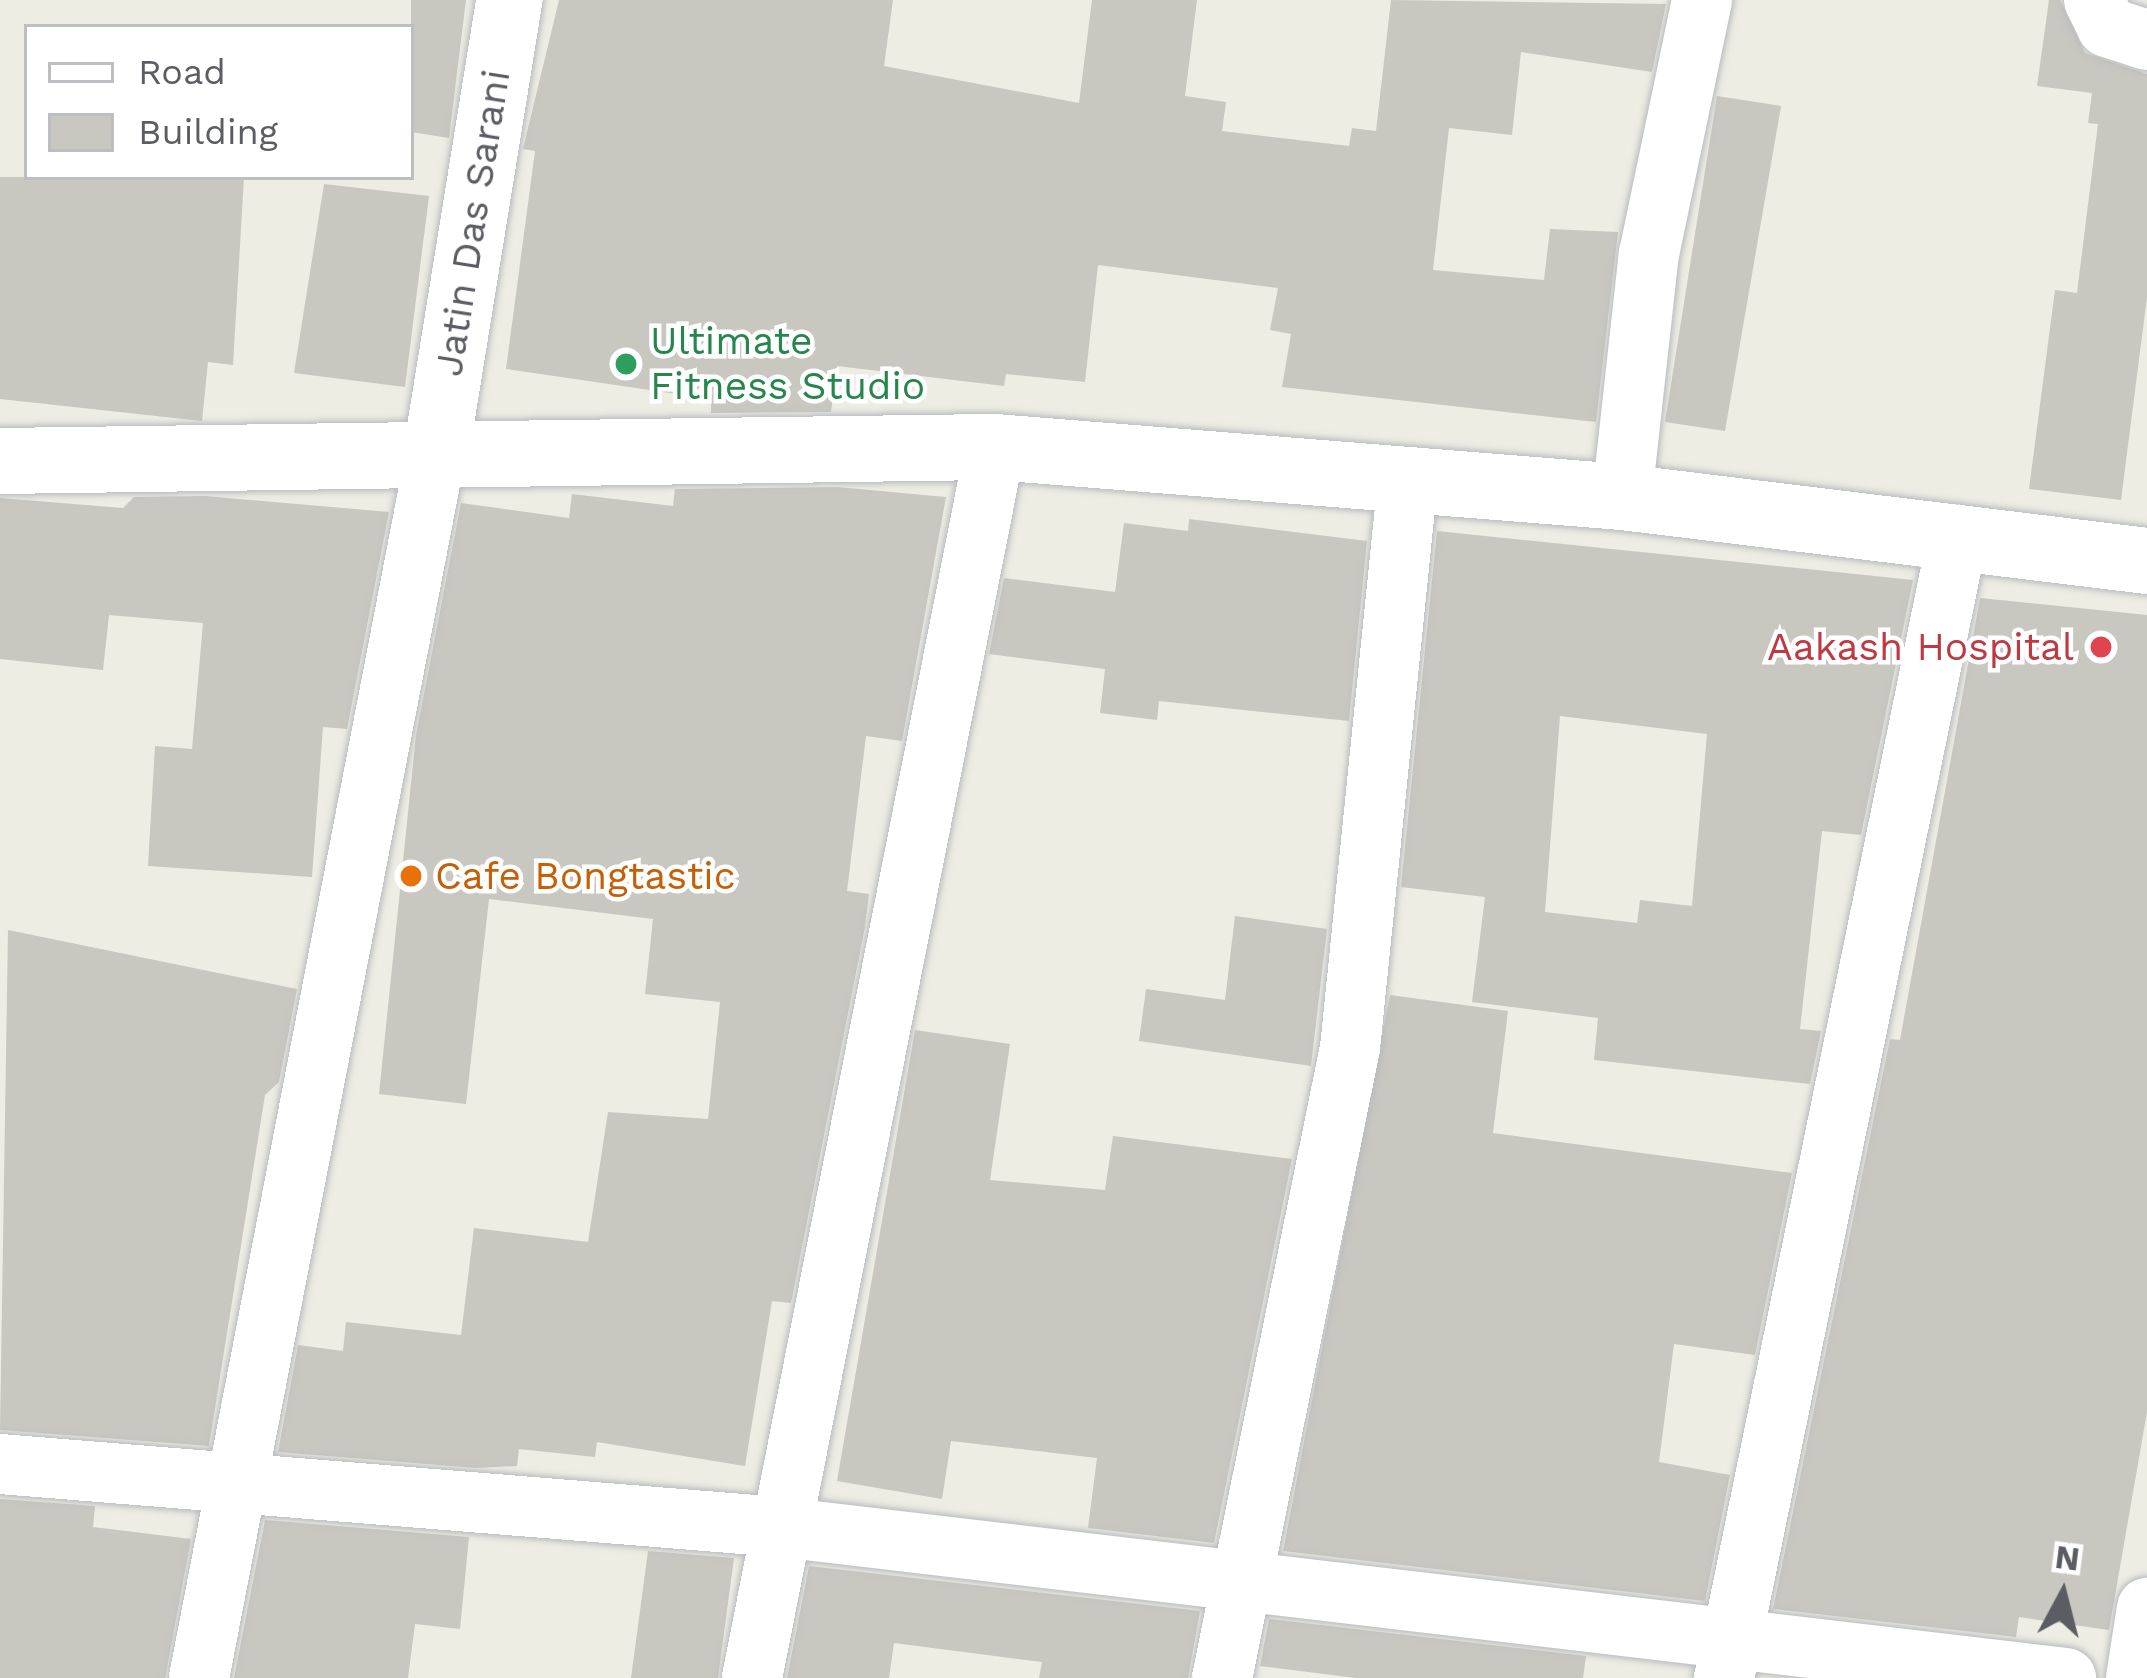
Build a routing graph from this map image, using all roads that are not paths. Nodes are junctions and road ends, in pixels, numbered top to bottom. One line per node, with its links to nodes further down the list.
1 (509, 0): 5 (street, Jatin Das Sarani)
2 (1702, 0): 9 (street)
3 (2094, 0): 4 (street)
4 (2147, 40)
5 (437, 447): 6 (street); 7 (street); 13 (street)
6 (995, 447): 8 (street); 14 (street)
7 (0, 460)
8 (1408, 478): 9 (street); 15 (street)
9 (1622, 497): 10 (street)
10 (1958, 535): 11 (street); 17 (street)
11 (2147, 561)
12 (0, 1464): 13 (street)
13 (235, 1481): 14 (street); 18 (street)
14 (780, 1527): 15 (street); 19 (street)
15 (1243, 1580): 17 (street); 20 (street)
16 (2147, 1608): 22 (street)
17 (1728, 1660): 21 (street)
18 (199, 1678)
19 (752, 1678)
20 (1222, 1678)
21 (2066, 1678)
22 (2136, 1678)

